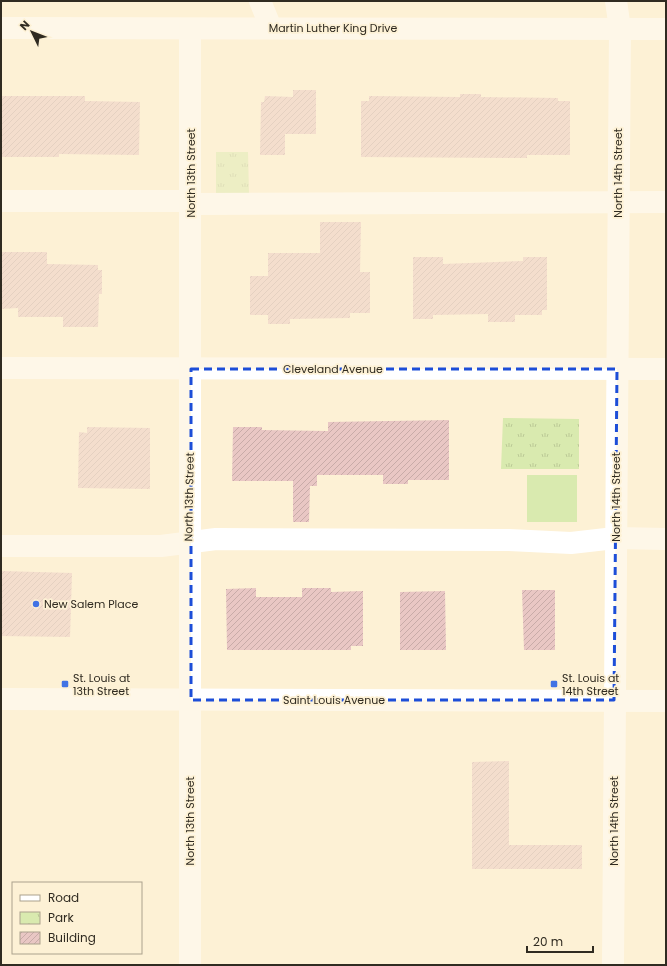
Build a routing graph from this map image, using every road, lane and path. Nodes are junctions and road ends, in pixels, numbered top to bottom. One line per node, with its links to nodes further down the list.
1 (260, 1): 5 (street)
2 (616, 1): 6 (street, North 14th Street)
3 (1, 28): 4 (street, Martin Luther King Drive)
4 (190, 28): 5 (street, Martin Luther King Drive); 11 (street, North 13th Street)
5 (271, 28): 6 (street, Martin Luther King Drive)
6 (620, 29): 7 (street, Martin Luther King Drive); 9 (street, North 14th Street)
7 (666, 29)
8 (1, 201): 11 (street)
9 (618, 202): 10 (street); 11 (street); 14 (street, North 14th Street)
10 (666, 202)
11 (191, 203): 13 (street, North 13th Street)
12 (1, 368): 13 (street, Cleveland Avenue)
13 (191, 369): 14 (street, Cleveland Avenue); 18 (street, North 13th Street)
14 (617, 369): 15 (street, Cleveland Avenue); 16 (street, North 14th Street)
15 (666, 369)
16 (615, 538): 17 (street); 18 (street); 22 (street, North 14th Street)
17 (666, 539)
18 (189, 543): 19 (street); 21 (street, North 13th Street)
19 (1, 546)
20 (1, 699): 21 (street, Saint Louis Avenue)
21 (191, 700): 22 (street, Saint Louis Avenue); 24 (street, North 13th Street)
22 (614, 700): 23 (street, Saint Louis Avenue); 25 (street, North 14th Street)
23 (666, 701)
24 (190, 965)
25 (613, 965)

